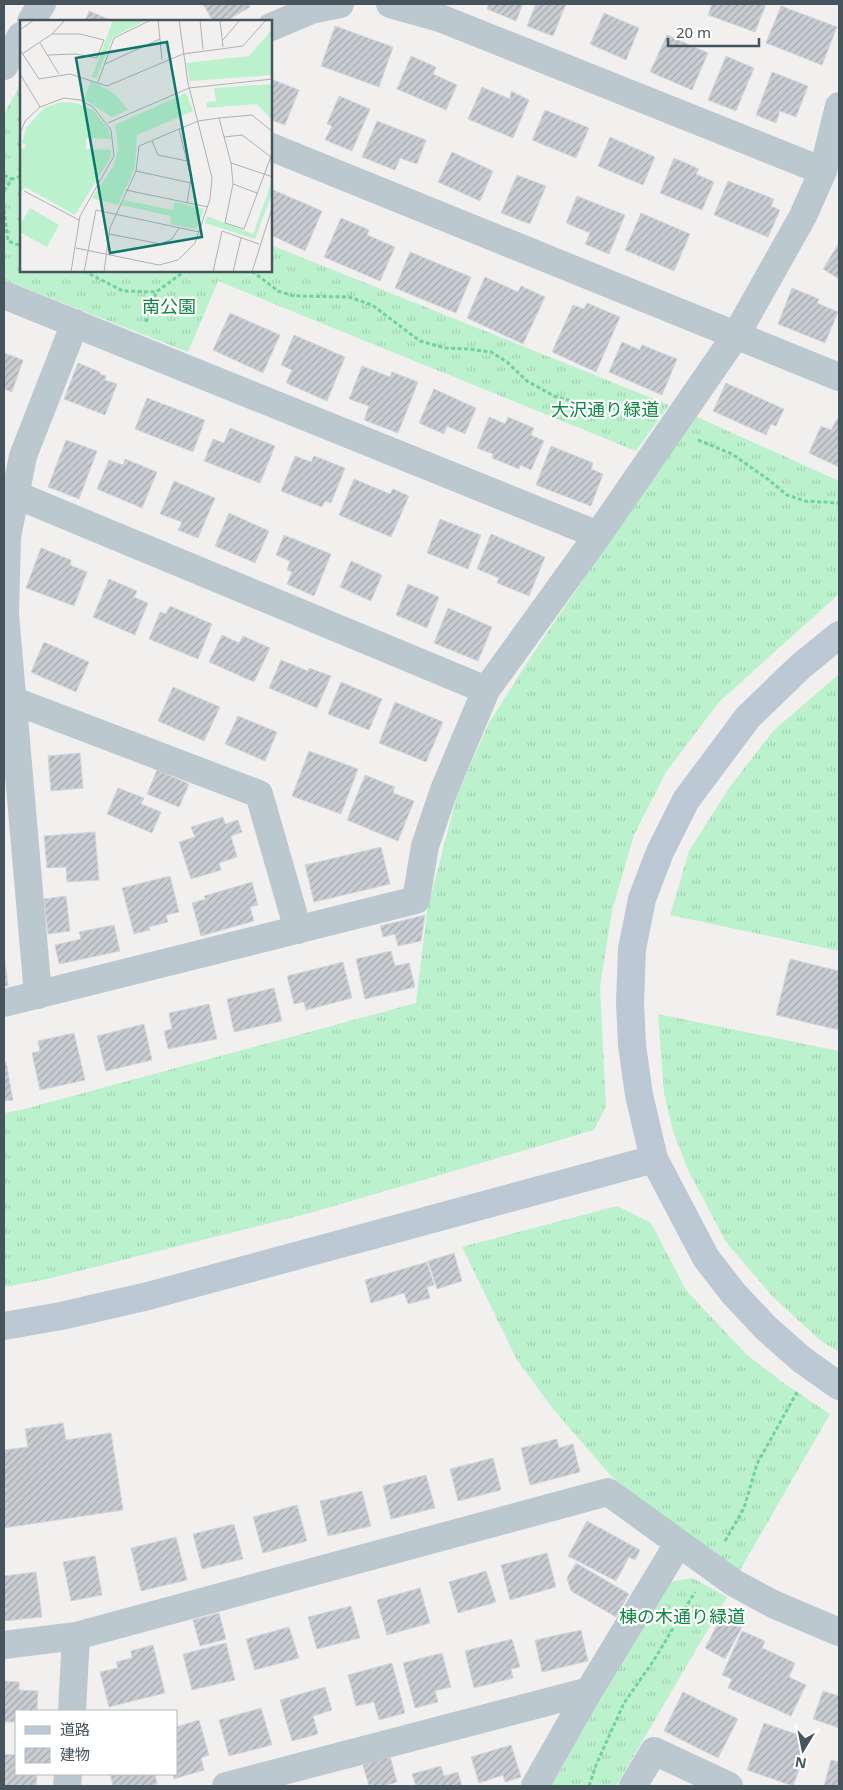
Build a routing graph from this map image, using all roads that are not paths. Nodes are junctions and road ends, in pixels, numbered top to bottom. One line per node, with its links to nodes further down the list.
1 (42, 4): 4 (street)
2 (340, 4): 5 (street)
3 (390, 4): 8 (street)
4 (32, 20)
5 (272, 27)
6 (839, 106): 8 (street)
7 (272, 147): 11 (street)
8 (823, 171): 11 (street)
9 (4, 295): 10 (street)
10 (75, 323): 13 (street); 14 (street)
11 (736, 335): 12 (street); 14 (street)
12 (839, 377)
13 (14, 494): 16 (street); 17 (street)
14 (598, 534): 16 (street)
15 (839, 635): 21 (street)
16 (486, 690): 18 (street)
17 (12, 700): 18 (street); 19 (street)
18 (298, 930): 19 (street)
19 (38, 995): 20 (street)
20 (4, 1003)
21 (654, 1159): 22 (street); 23 (street)
22 (4, 1326)
23 (839, 1386)
24 (678, 1544): 25 (street); 26 (street); 28 (street)
25 (839, 1632)
26 (76, 1636): 27 (street); 29 (street)
27 (4, 1645)
28 (589, 1691): 30 (street); 31 (street)
29 (72, 1710)
30 (226, 1786)
31 (535, 1786)
32 (633, 1786): 33 (street)
33 (729, 1786)

